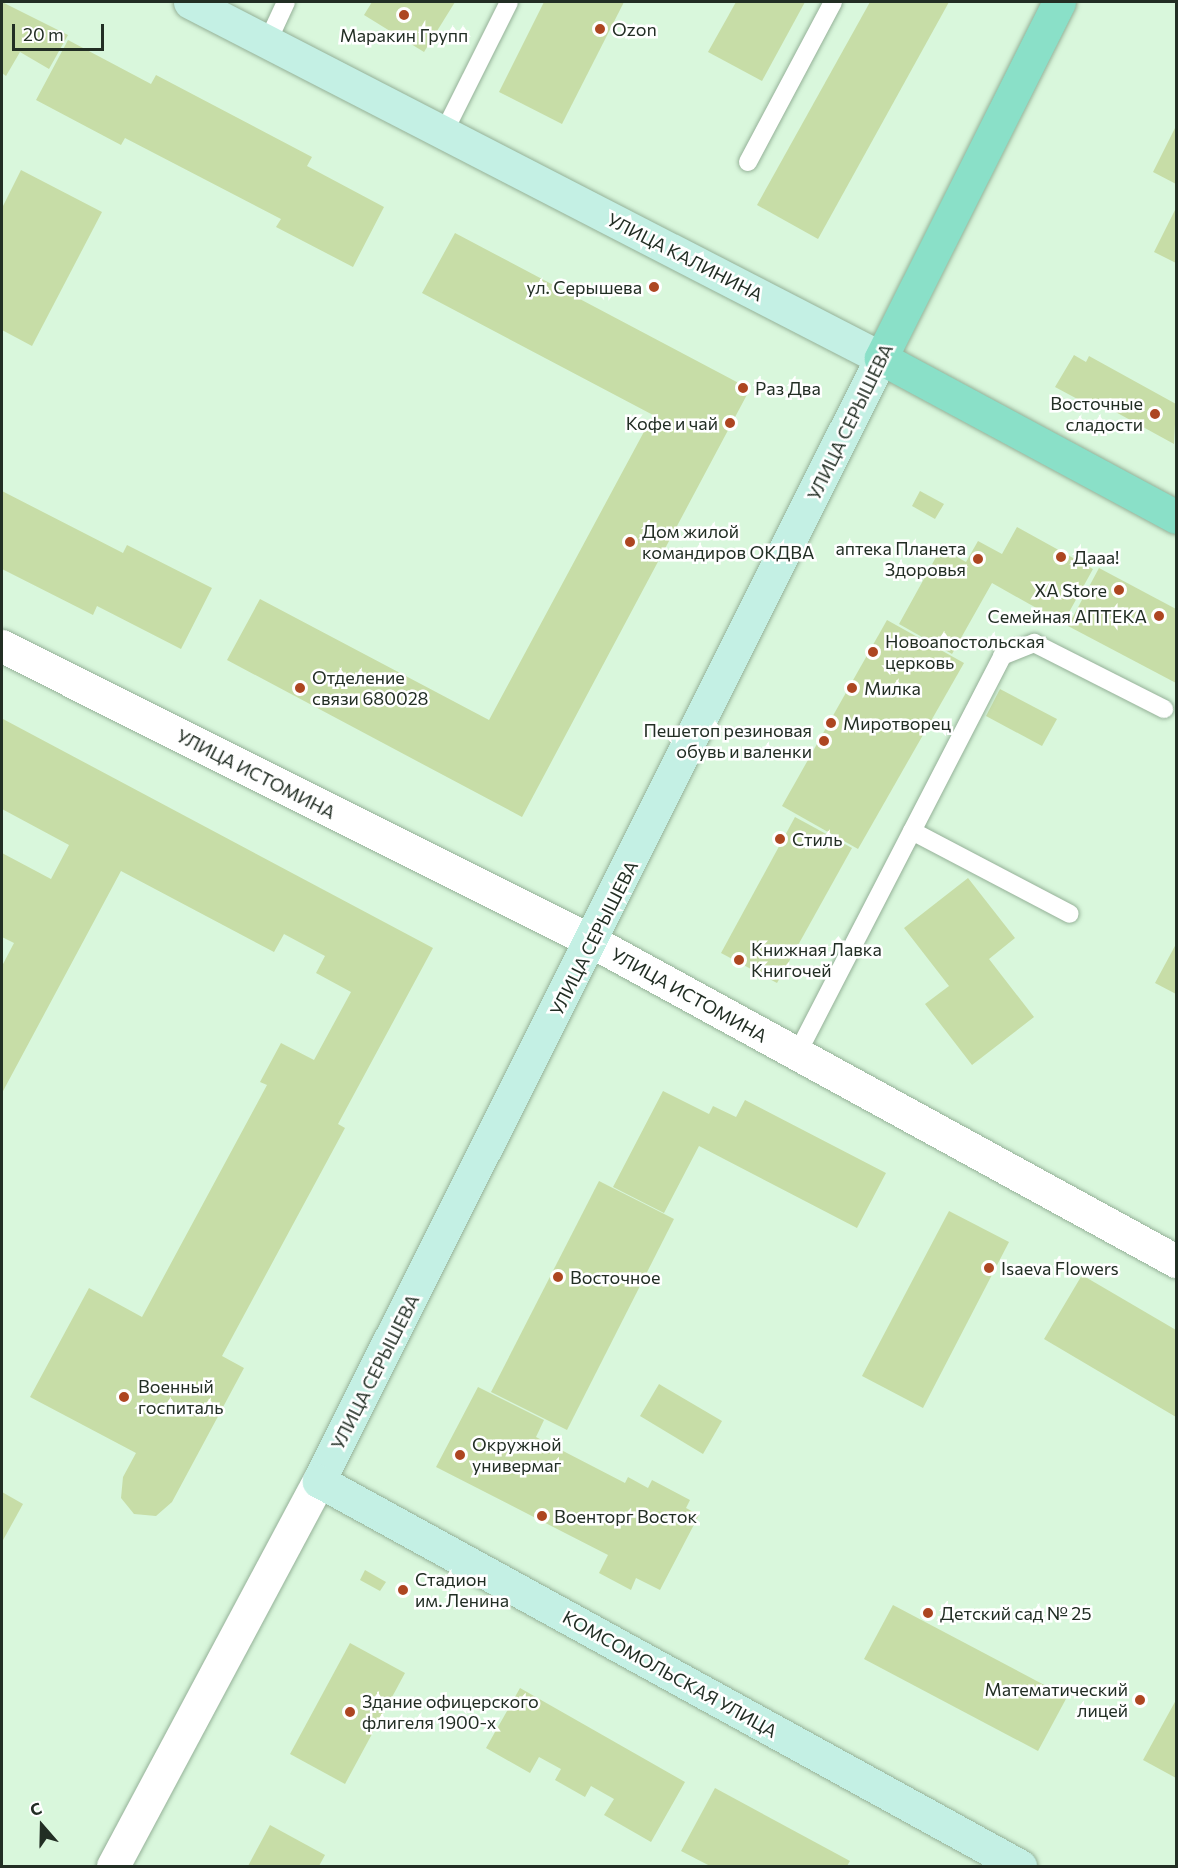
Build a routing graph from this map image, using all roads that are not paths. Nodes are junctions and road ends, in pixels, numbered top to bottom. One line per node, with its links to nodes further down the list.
1 (190, 2): 6 (street, УЛИЦА КАЛИНИНА)
2 (286, 2): 6 (lane)
3 (509, 2): 7 (lane)
4 (833, 2): 8 (lane)
5 (1059, 2): 9 (main road, УЛИЦА СЕРЫШЕВА)
6 (267, 43): 7 (street, УЛИЦА КАЛИНИНА)
7 (444, 132): 9 (street, УЛИЦА КАЛИНИНА)
8 (748, 162)
9 (881, 358): 10 (main road, УЛИЦА КАЛИНИНА); 15 (street, УЛИЦА СЕРЫШЕВА)
10 (1176, 517)
11 (2, 646): 15 (street, УЛИЦА ИСТОМИНА)
12 (1164, 709): 13 (lane)
13 (912, 831): 14 (lane); 16 (lane)
14 (1070, 914)
15 (592, 942): 16 (street, УЛИЦА ИСТОМИНА); 18 (street, УЛИЦА СЕРЫШЕВА)
16 (797, 1054): 17 (street, УЛИЦА ИСТОМИНА)
17 (1176, 1261)
18 (320, 1481): 19 (street, УЛИЦА СЕРЫШЕВА); 20 (street, КОМСОМОЛЬСКАЯ УЛИЦА)
19 (113, 1866)
20 (1020, 1866)

